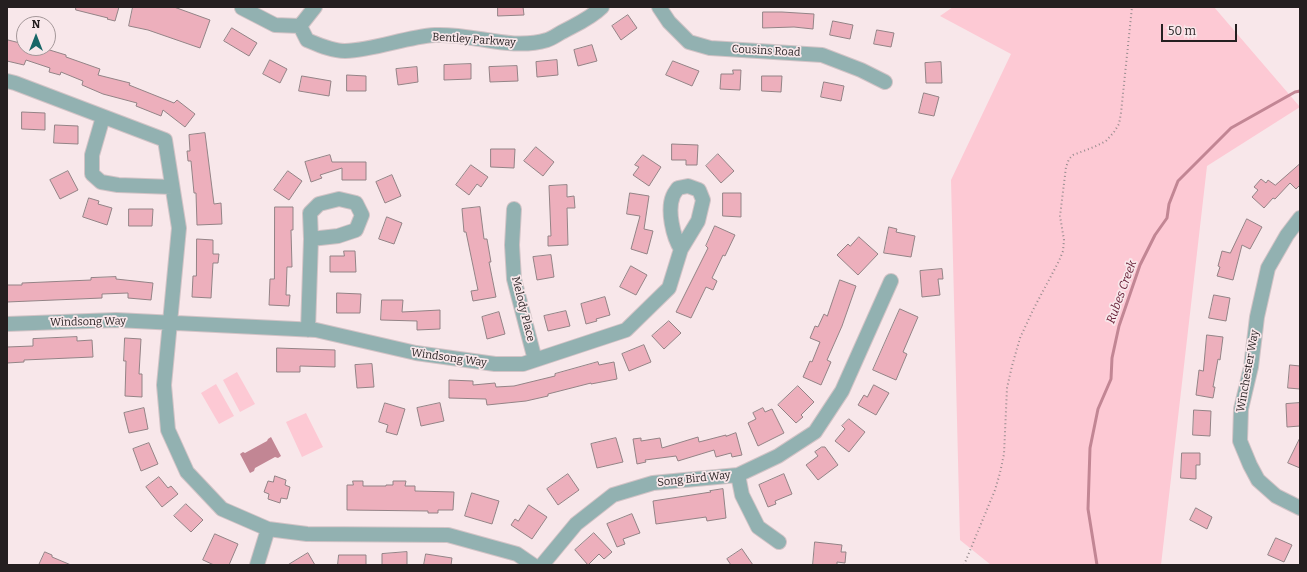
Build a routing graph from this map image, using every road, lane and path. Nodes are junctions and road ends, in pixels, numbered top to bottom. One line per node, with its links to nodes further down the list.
1 (315, 7): 6 (street)
2 (602, 7): 6 (street, Bentley Parkway)
3 (659, 7): 8 (street, Cousins Road)
4 (1132, 7): 27 (path)
5 (242, 8): 6 (street)
6 (300, 26)
7 (7, 81): 9 (street)
8 (885, 82)
9 (103, 117): 10 (street); 10 (street)
10 (172, 187): 17 (street)
11 (514, 209): 19 (street, Melody Place)
12 (1300, 218): 21 (street, Winchester Way)
13 (311, 239): 18 (street)
14 (681, 250): 19 (street, Windsong Way)
15 (891, 281): 20 (street, Song Bird Way)
16 (7, 324): 17 (street, Windsong Way)
17 (169, 324): 18 (street, Windsong Way); 22 (street)
18 (308, 330): 19 (street, Windsong Way)
19 (535, 360)
20 (738, 475): 23 (street); 26 (street, Song Bird Way)
21 (1300, 508)
22 (268, 529): 24 (street); 25 (street)
23 (779, 542)
24 (257, 565)
25 (532, 565)
26 (542, 565)
27 (964, 565)

